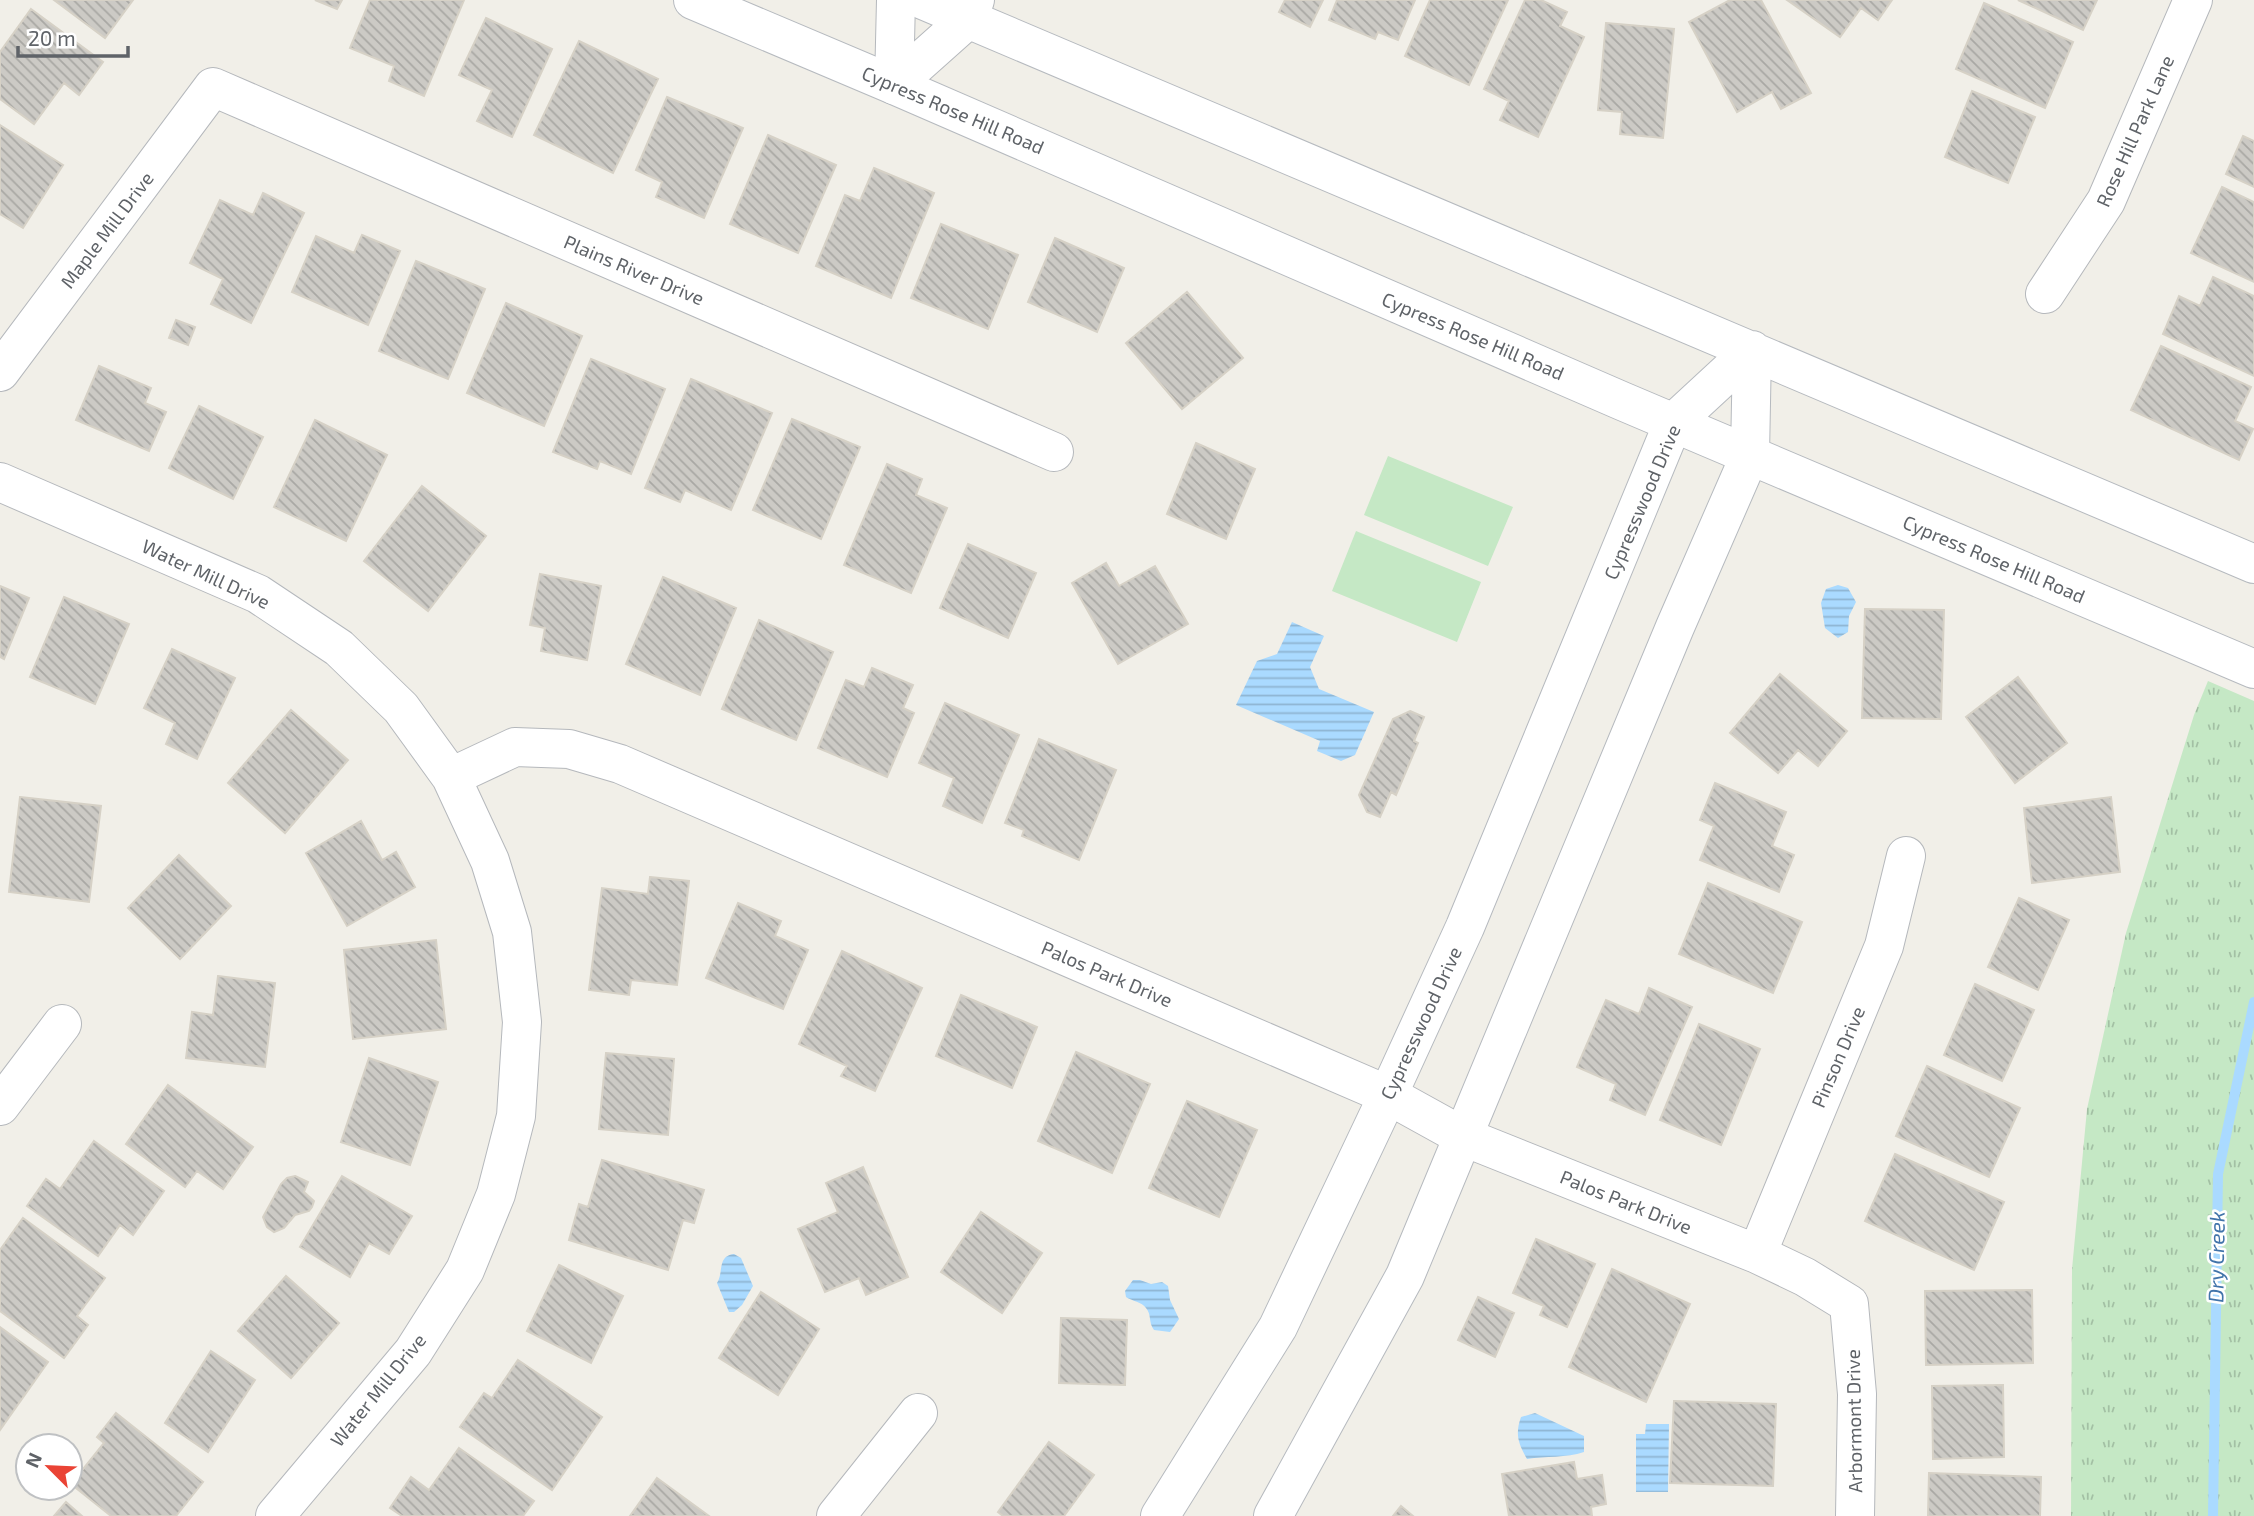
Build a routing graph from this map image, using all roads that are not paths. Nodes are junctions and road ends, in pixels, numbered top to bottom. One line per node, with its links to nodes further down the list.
1 (693, 0): 6 (main road, Cypress Rose Hill Road)
2 (896, 0): 6 (main road)
3 (923, 0): 5 (main road)
4 (2193, 0): 8 (main road, Rose Hill Park Lane)
5 (972, 9): 6 (main road); 9 (main road)
6 (894, 85): 11 (main road, Cypress Rose Hill Road)
7 (213, 87): 10 (main road, Maple Mill Drive); 12 (main road, Plains River Drive)
8 (2045, 294)
9 (1752, 350): 11 (main road, Cypresswood Drive); 13 (main road); 15 (main road)
10 (0, 372)
11 (1673, 423): 13 (main road, Cypress Rose Hill Road); 20 (main road, Cypresswood Drive)
12 (1054, 452)
13 (1750, 455): 16 (main road, Cypress Rose Hill Road); 22 (main road)
14 (0, 482): 17 (main road, Water Mill Drive)
15 (2254, 564)
16 (2254, 669)
17 (451, 777): 20 (main road, Palos Park Drive); 25 (main road, Water Mill Drive)
18 (1906, 856): 23 (main road, Pinson Drive)
19 (62, 1024): 21 (main road)
20 (1388, 1095): 22 (main road, Palos Park Drive); 27 (main road, Cypresswood Drive)
21 (0, 1106)
22 (1464, 1136): 23 (main road, Palos Park Drive); 28 (main road)
23 (1757, 1254): 29 (main road, Arbormont Drive)
24 (918, 1413): 26 (main road)
25 (275, 1516)
26 (836, 1516)
27 (1160, 1516)
28 (1273, 1516)
29 (1855, 1516)

